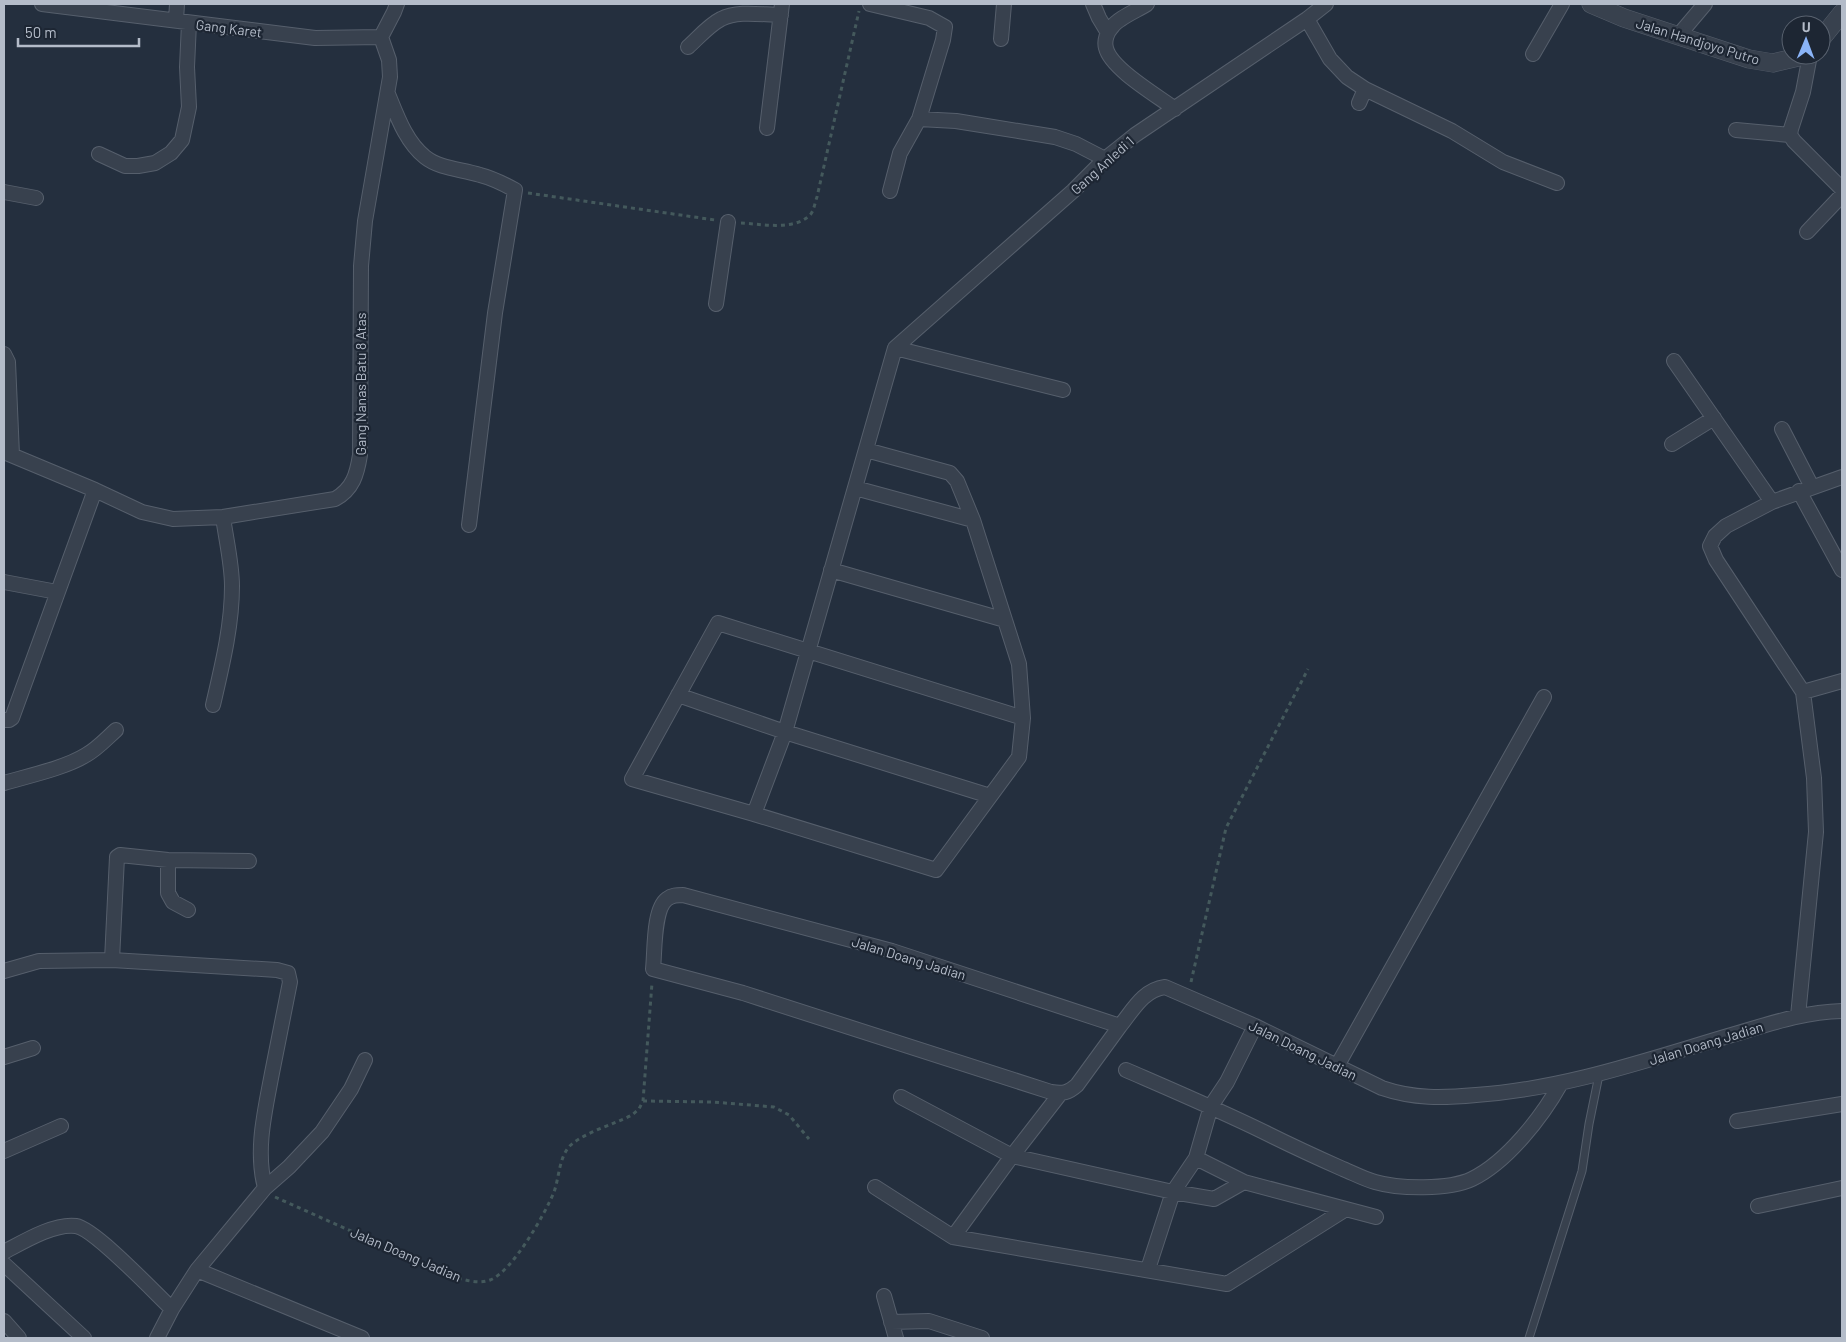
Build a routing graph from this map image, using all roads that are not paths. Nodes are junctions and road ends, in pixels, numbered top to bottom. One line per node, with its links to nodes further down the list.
1 (42, 4): 15 (street, Gang Karet)
2 (177, 4): 15 (street)
3 (396, 4): 19 (street)
4 (870, 4): 29 (street)
5 (1004, 4): 20 (street)
6 (1093, 4): 17 (street)
7 (1147, 4): 17 (street)
8 (1326, 4): 14 (street, Gang Anledi 1)
9 (1562, 4): 22 (street)
10 (1591, 4): 18 (street, Jalan Handjoyo Putro)
11 (1705, 4): 18 (street)
12 (782, 9): 21 (street); 30 (street)
13 (1842, 13): 16 (street)
14 (1307, 20): 25 (street); 28 (street, Gang Anledi 1)
15 (182, 22): 19 (street, Gang Karet); 33 (street)
16 (1831, 27)
17 (1108, 33): 28 (street)
18 (1678, 36): 23 (street, Jalan Handjoyo Putro)
19 (381, 37): 26 (street, Gang Nanas Batu 8 Atas)
20 (1001, 39)
21 (688, 47)
22 (1533, 54)
23 (1781, 61)
24 (1807, 65): 32 (street)
25 (1365, 89): 27 (street); 35 (street)
26 (388, 94): 58 (street, Gang Nanas Batu 8 Atas); 60 (street)
27 (1359, 103)
28 (1175, 109): 34 (street, Gang Anledi 1)
29 (918, 119): 34 (street); 37 (street)
30 (767, 128)
31 (1736, 130): 32 (street)
32 (1790, 135): 36 (street)
33 (99, 154)
34 (1104, 159): 44 (street, Gang Anledi 1)
35 (1557, 183)
36 (1842, 189)
37 (890, 191)
38 (4, 192): 40 (street)
39 (1842, 195): 42 (street)
40 (36, 198)
41 (728, 222): 43 (street)
42 (1807, 232)
43 (716, 304)
44 (895, 348): 47 (street); 51 (street)
45 (4, 354): 52 (street)
46 (1674, 361): 48 (street)
47 (1063, 390)
48 (1714, 418): 50 (street); 57 (street)
49 (1782, 429): 55 (street)
50 (1672, 444)
51 (866, 450): 54 (street); 59 (street)
52 (8, 454): 56 (street, Gang Nanas Batu 8 Atas)
53 (1842, 477): 55 (street)
54 (855, 488): 59 (street); 61 (street)
55 (1806, 489): 57 (street); 62 (street)
56 (95, 490): 58 (street, Gang Nanas Batu 8 Atas); 64 (street)
57 (1772, 502): 68 (street)
58 (223, 517): 71 (street)
59 (973, 520): 65 (street)
60 (469, 525)
61 (831, 570): 65 (street); 66 (street)
62 (1842, 570)
63 (4, 582): 64 (street)
64 (57, 592): 73 (street)
65 (1005, 620): 72 (street)
66 (808, 650): 69 (street); 72 (street); 75 (street)
67 (1842, 681): 68 (street)
68 (1803, 692): 85 (street)
69 (678, 694): 75 (street); 78 (street)
70 (1544, 697): 91 (street)
71 (213, 705)
72 (1023, 718): 77 (street)
73 (4, 720)
74 (116, 730): 76 (street)
75 (785, 732): 77 (street); 78 (street)
76 (4, 783)
77 (990, 796): 78 (street)
78 (754, 814)
79 (168, 860): 80 (street); 81 (street); 82 (street)
80 (249, 861)
81 (188, 910)
82 (112, 960): 83 (street); 107 (street)
83 (4, 971)
84 (1842, 1011): 85 (street, Jalan Doang Jadian)
85 (1798, 1016): 93 (street, Jalan Doang Jadian)
86 (1120, 1026): 87 (street, Jalan Doang Jadian); 95 (street); 95 (street, Jalan Doang Jadian)
87 (1255, 1026): 91 (street, Jalan Doang Jadian); 98 (street)
88 (33, 1048): 89 (street)
89 (4, 1057)
90 (365, 1060): 107 (street)
91 (1337, 1066): 94 (street, Jalan Doang Jadian)
92 (1126, 1070): 98 (street)
93 (1599, 1075): 94 (street, Jalan Doang Jadian); 127 (lane)
94 (1561, 1083): 98 (street)
95 (1060, 1094): 102 (street)
96 (902, 1097): 102 (street)
97 (1842, 1104): 99 (street)
98 (1211, 1106): 103 (street)
99 (1737, 1121)
100 (61, 1126): 101 (street)
101 (4, 1151)
102 (1012, 1156): 108 (street); 112 (street)
103 (1196, 1158): 104 (street); 108 (street)
104 (1244, 1182): 108 (street); 110 (street)
105 (875, 1187): 112 (street)
106 (1842, 1188): 109 (street)
107 (264, 1190): 116 (street)
108 (1173, 1192): 115 (street)
109 (1758, 1206)
110 (1346, 1209): 111 (street); 115 (street)
111 (1376, 1217)
112 (953, 1236): 115 (street)
113 (4, 1252): 118 (street)
114 (4, 1264): 122 (street)
115 (1148, 1269)
116 (197, 1270): 118 (street); 124 (street)
117 (884, 1296): 120 (street)
118 (172, 1309): 123 (street)
119 (4, 1321): 121 (street)
120 (891, 1322): 125 (street); 126 (street)
121 (19, 1338)
122 (84, 1338)
123 (158, 1338)
124 (362, 1338)
125 (896, 1338)
126 (982, 1338)
127 (1529, 1338)

